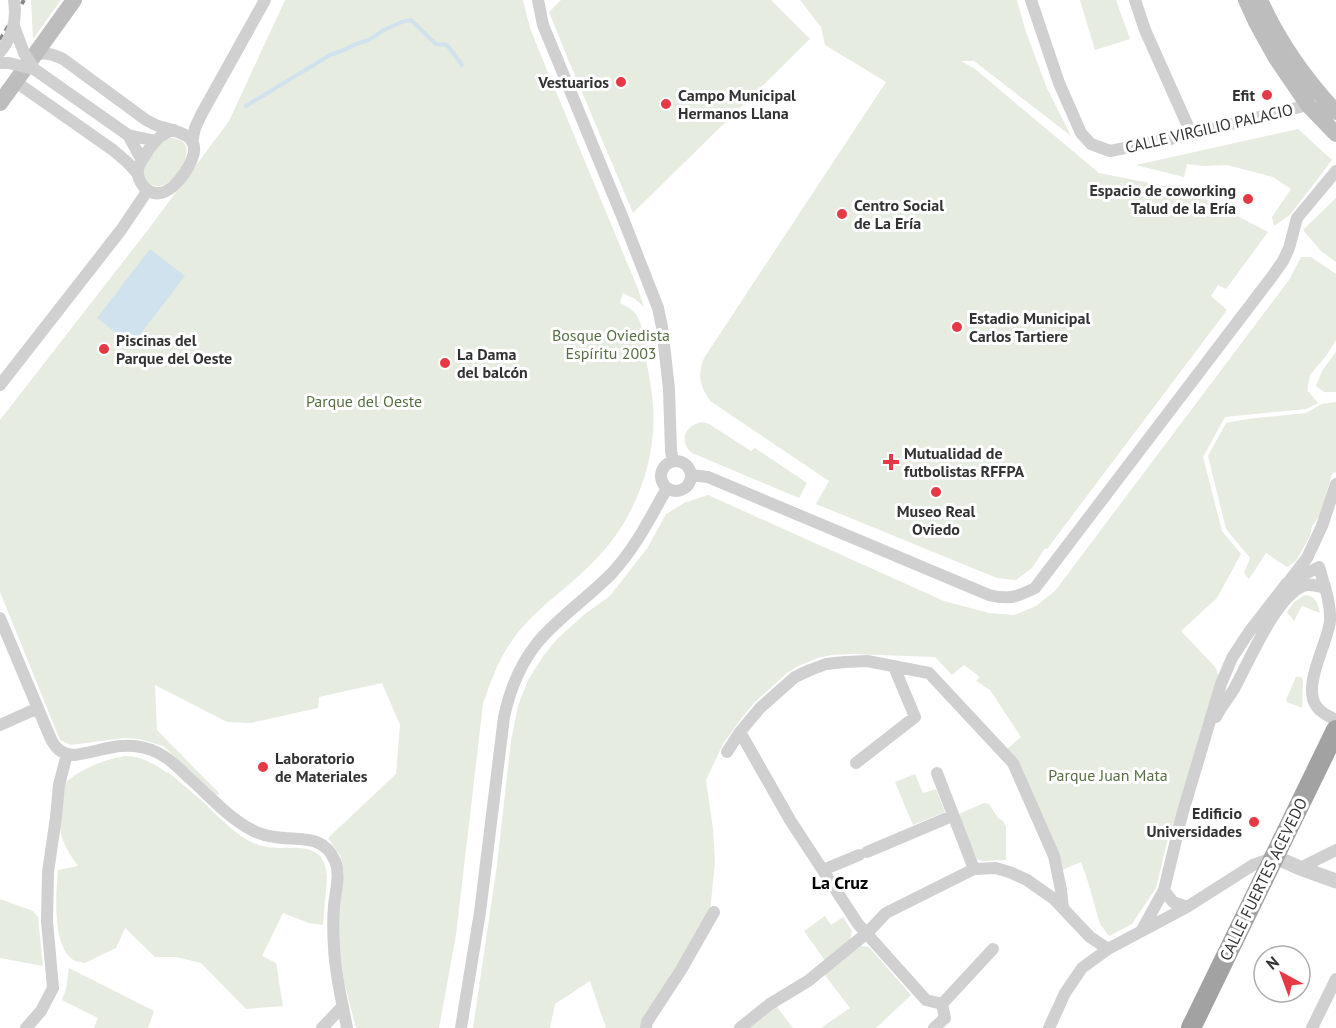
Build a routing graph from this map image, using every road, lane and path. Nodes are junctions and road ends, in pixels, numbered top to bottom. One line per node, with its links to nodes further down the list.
1 (14, 0): 9 (street, bridge)
2 (74, 0): 11 (main road)
3 (265, 0): 22 (street)
4 (538, 0): 28 (street)
5 (1031, 0): 18 (street, CALLE VIRGILIO PALACIO)
6 (1135, 0): 18 (street)
7 (1246, 0): 15 (main road)
8 (1260, 0): 16 (main road)
9 (14, 26): 10 (street, bridge); 11 (street, bridge)
10 (0, 52)
11 (34, 62): 12 (street, bridge); 13 (main road); 17 (street); 20 (street)
12 (0, 63)
13 (16, 82): 14 (main road); 25 (street)
14 (0, 103)
15 (1308, 105): 18 (street, CALLE VIRGILIO PALACIO); 19 (main road)
16 (1336, 112)
17 (174, 130): 21 (street); 22 (street)
18 (1191, 133)
19 (1336, 134)
20 (128, 135): 21 (street); 23 (street)
21 (156, 141): 23 (street)
22 (192, 142): 26 (street)
23 (141, 160): 25 (street)
24 (1336, 171): 29 (street)
25 (138, 174): 26 (street)
26 (148, 190): 27 (street)
27 (0, 384)
28 (673, 461): 29 (street); 31 (street)
29 (691, 475): 31 (street)
30 (1336, 484): 32 (street)
31 (667, 488): 72 (street)
32 (1318, 536): 33 (street); 34 (street)
33 (1319, 567): 34 (street); 35 (street)
34 (1287, 583): 37 (street)
35 (1325, 588): 38 (street); 41 (street)
36 (0, 618): 40 (street)
37 (1232, 658): 38 (street); 45 (street)
38 (1246, 665): 45 (street)
39 (894, 667): 44 (street); 48 (street); 59 (street)
40 (38, 708): 42 (street); 47 (street)
41 (1336, 720)
42 (0, 725)
43 (1336, 730): 52 (highway, CALLE FUERTES ACEVEDO)
44 (740, 732): 46 (street); 55 (street)
45 (1205, 740): 57 (street)
46 (727, 752)
47 (67, 754): 67 (street); 69 (street)
48 (856, 764)
49 (937, 773): 50 (street)
50 (952, 816): 54 (street); 55 (street)
51 (1336, 850): 53 (street)
52 (1275, 856): 53 (street); 58 (street); 77 (highway, CALLE FUERTES ACEVEDO)
53 (1300, 868): 56 (street)
54 (974, 869): 59 (street); 62 (street)
55 (823, 870): 62 (street)
56 (1336, 881)
57 (1164, 890): 58 (street); 61 (street)
58 (1187, 907): 61 (street)
59 (1063, 908): 64 (street)
60 (714, 912): 73 (street)
61 (1142, 932): 64 (street)
62 (867, 933): 66 (street); 74 (street)
63 (993, 949): 66 (street)
64 (1108, 949): 76 (street)
65 (1336, 978): 78 (street)
66 (942, 1004): 75 (street)
67 (343, 1005): 68 (street); 71 (street)
68 (325, 1025): 70 (street)
69 (26, 1028)
70 (341, 1028)
71 (347, 1028)
72 (461, 1028)
73 (646, 1028)
74 (741, 1028)
75 (934, 1028)
76 (1049, 1028)
77 (1191, 1028)
78 (1312, 1028)

